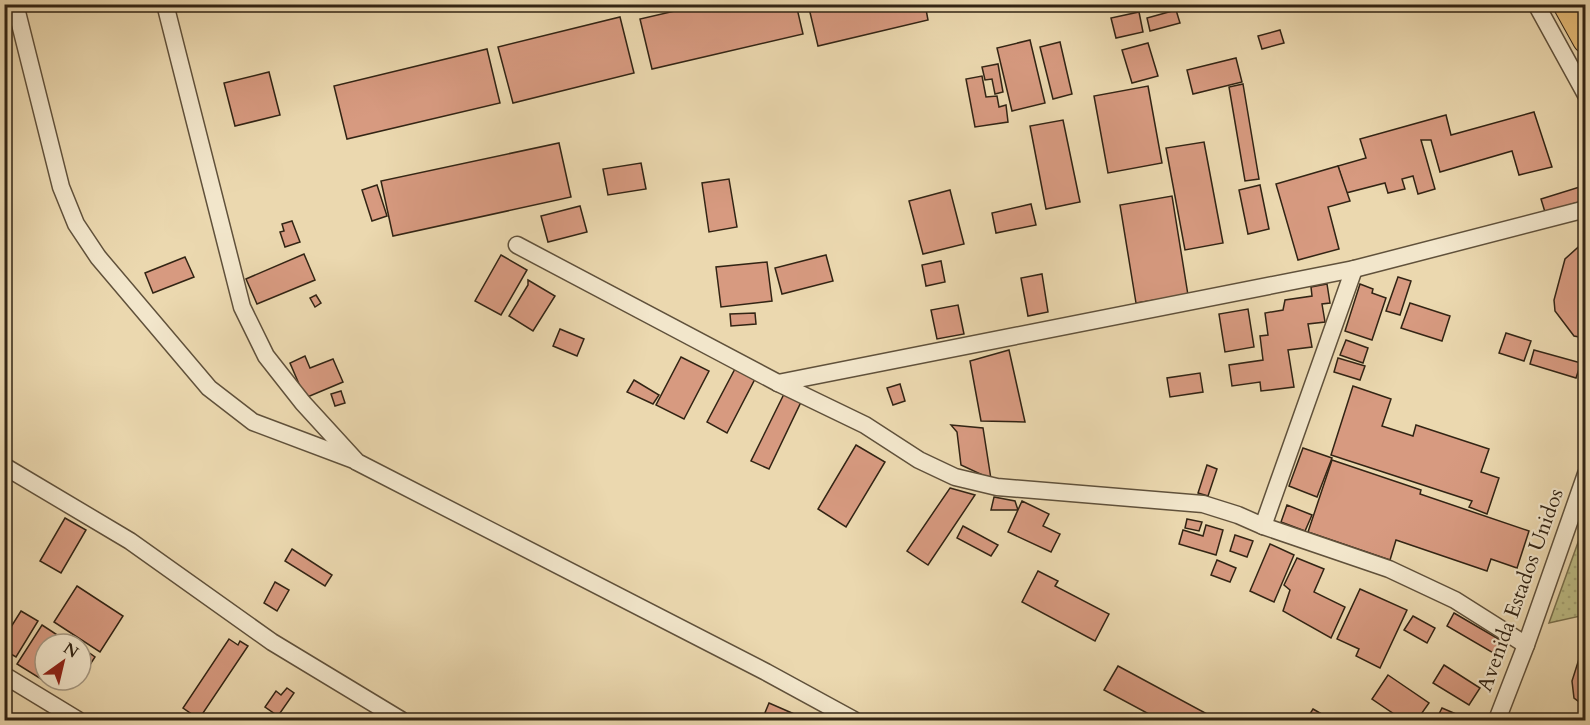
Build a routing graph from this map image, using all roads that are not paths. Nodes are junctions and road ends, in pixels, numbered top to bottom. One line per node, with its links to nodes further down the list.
1 (15, 4): 11 (street)
2 (165, 4): 11 (street)
3 (1536, 4): 6 (street)
4 (1566, 4): 5 (highway)
5 (1586, 40)
6 (1586, 95)
7 (1586, 209): 9 (street)
8 (517, 245): 10 (street)
9 (1354, 269): 10 (street); 14 (street)
10 (778, 383): 14 (street)
11 (357, 462): 19 (street)
12 (4, 466): 18 (street)
13 (1586, 474): 15 (street, Avenida Estados Unidos)
14 (1263, 526): 15 (street)
15 (1526, 645): 20 (street, Avenida Estados Unidos)
16 (4, 675): 17 (street)
17 (69, 718)
18 (401, 720)
19 (854, 720)
20 (1497, 720)

